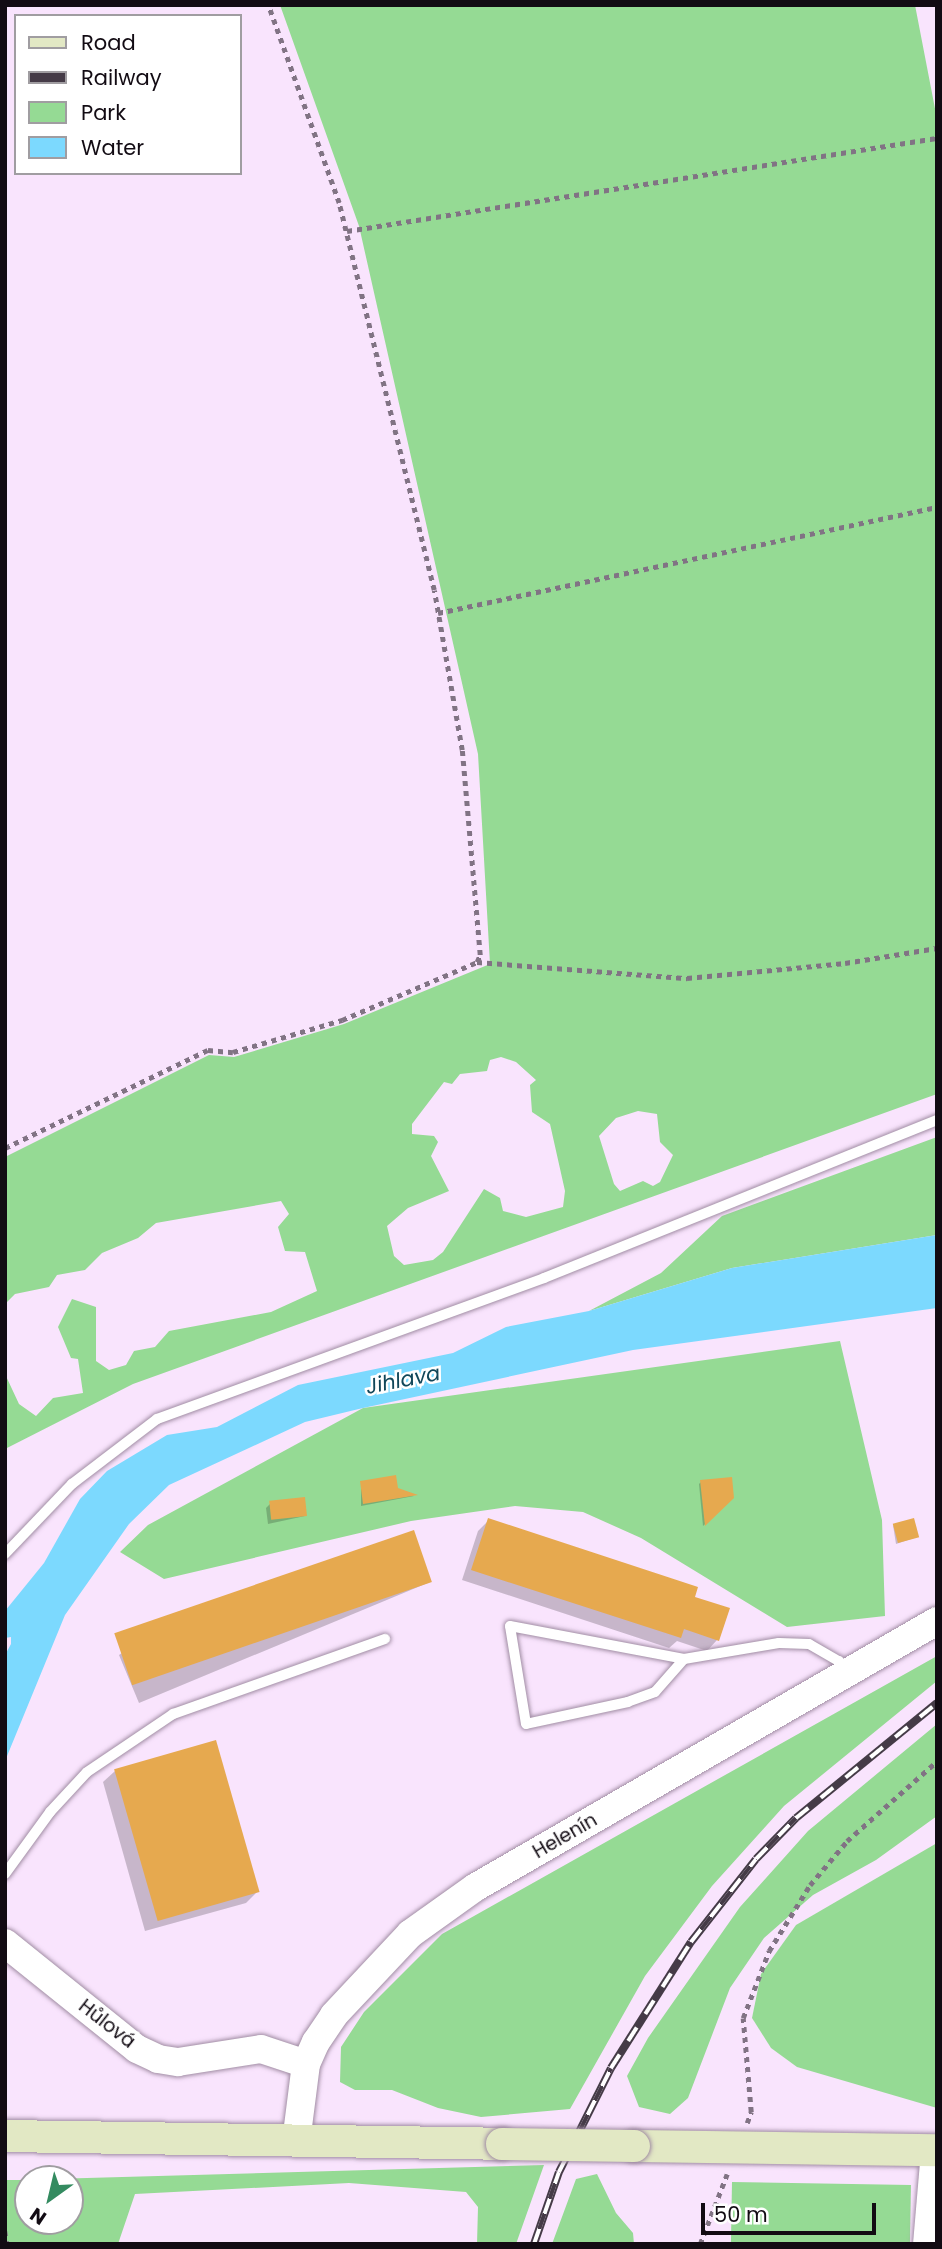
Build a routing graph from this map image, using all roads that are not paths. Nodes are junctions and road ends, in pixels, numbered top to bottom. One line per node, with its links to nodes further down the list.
1 (937, 1120): 2 (lane)
2 (5, 1554)
3 (937, 1621): 6 (street, Helenín)
4 (385, 1639): 7 (lane)
5 (684, 1659): 5 (lane); 6 (lane)
6 (847, 1671): 9 (street, Helenín)
7 (5, 1874)
8 (5, 1943): 9 (street, Hůlová)
9 (306, 2064): 11 (street, Helenín)
10 (16, 2136): 11 (main road)
11 (296, 2142): 12 (main road, bridge)
12 (934, 2150): 13 (street)
13 (933, 2184): 14 (street)
14 (924, 2244)

